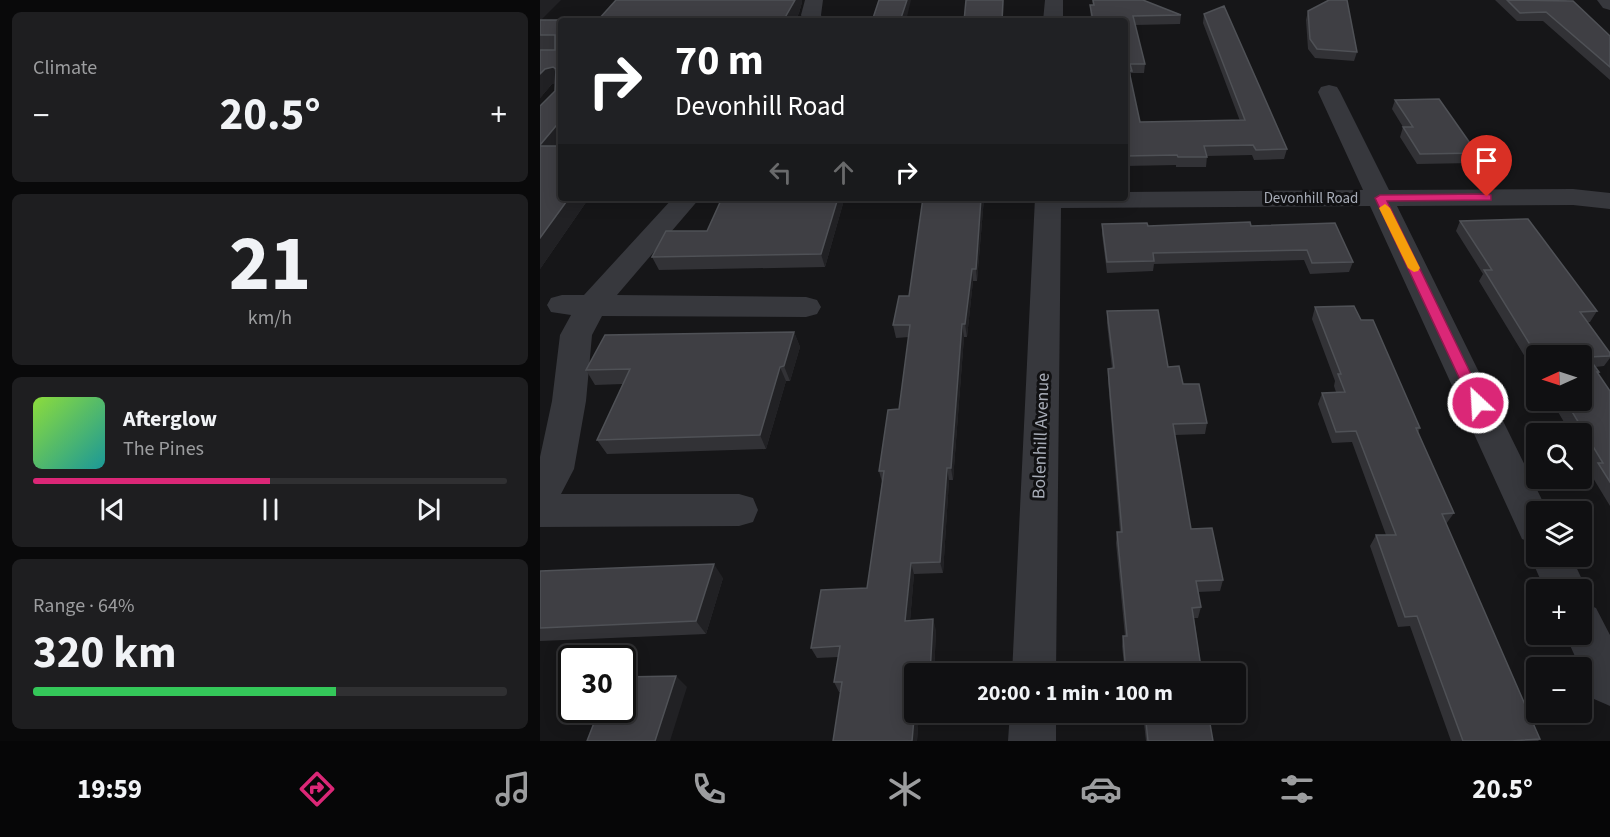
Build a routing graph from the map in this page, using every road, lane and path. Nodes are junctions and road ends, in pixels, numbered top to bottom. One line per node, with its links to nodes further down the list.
1 (814, 0): 5 (street)
2 (1054, 0): 6 (street)
3 (1606, 0): 4 (street)
4 (1610, 4)
5 (812, 18)
6 (1053, 18)
7 (1329, 92): 8 (street)
8 (1380, 198): 9 (street, Devonhill Road); 12 (street, Devonhill Road); 16 (street)
9 (1128, 199)
10 (684, 201): 13 (street)
11 (1048, 201): 20 (street, Bolenhill Avenue)
12 (1610, 201)
13 (577, 305): 14 (street); 15 (street)
14 (806, 307)
15 (540, 498)
16 (1526, 506)
17 (739, 510): 18 (street)
18 (540, 511)
19 (1592, 645): 21 (street)
20 (1034, 663)
21 (1610, 683)
22 (1033, 723): 23 (street)
23 (1032, 741)

